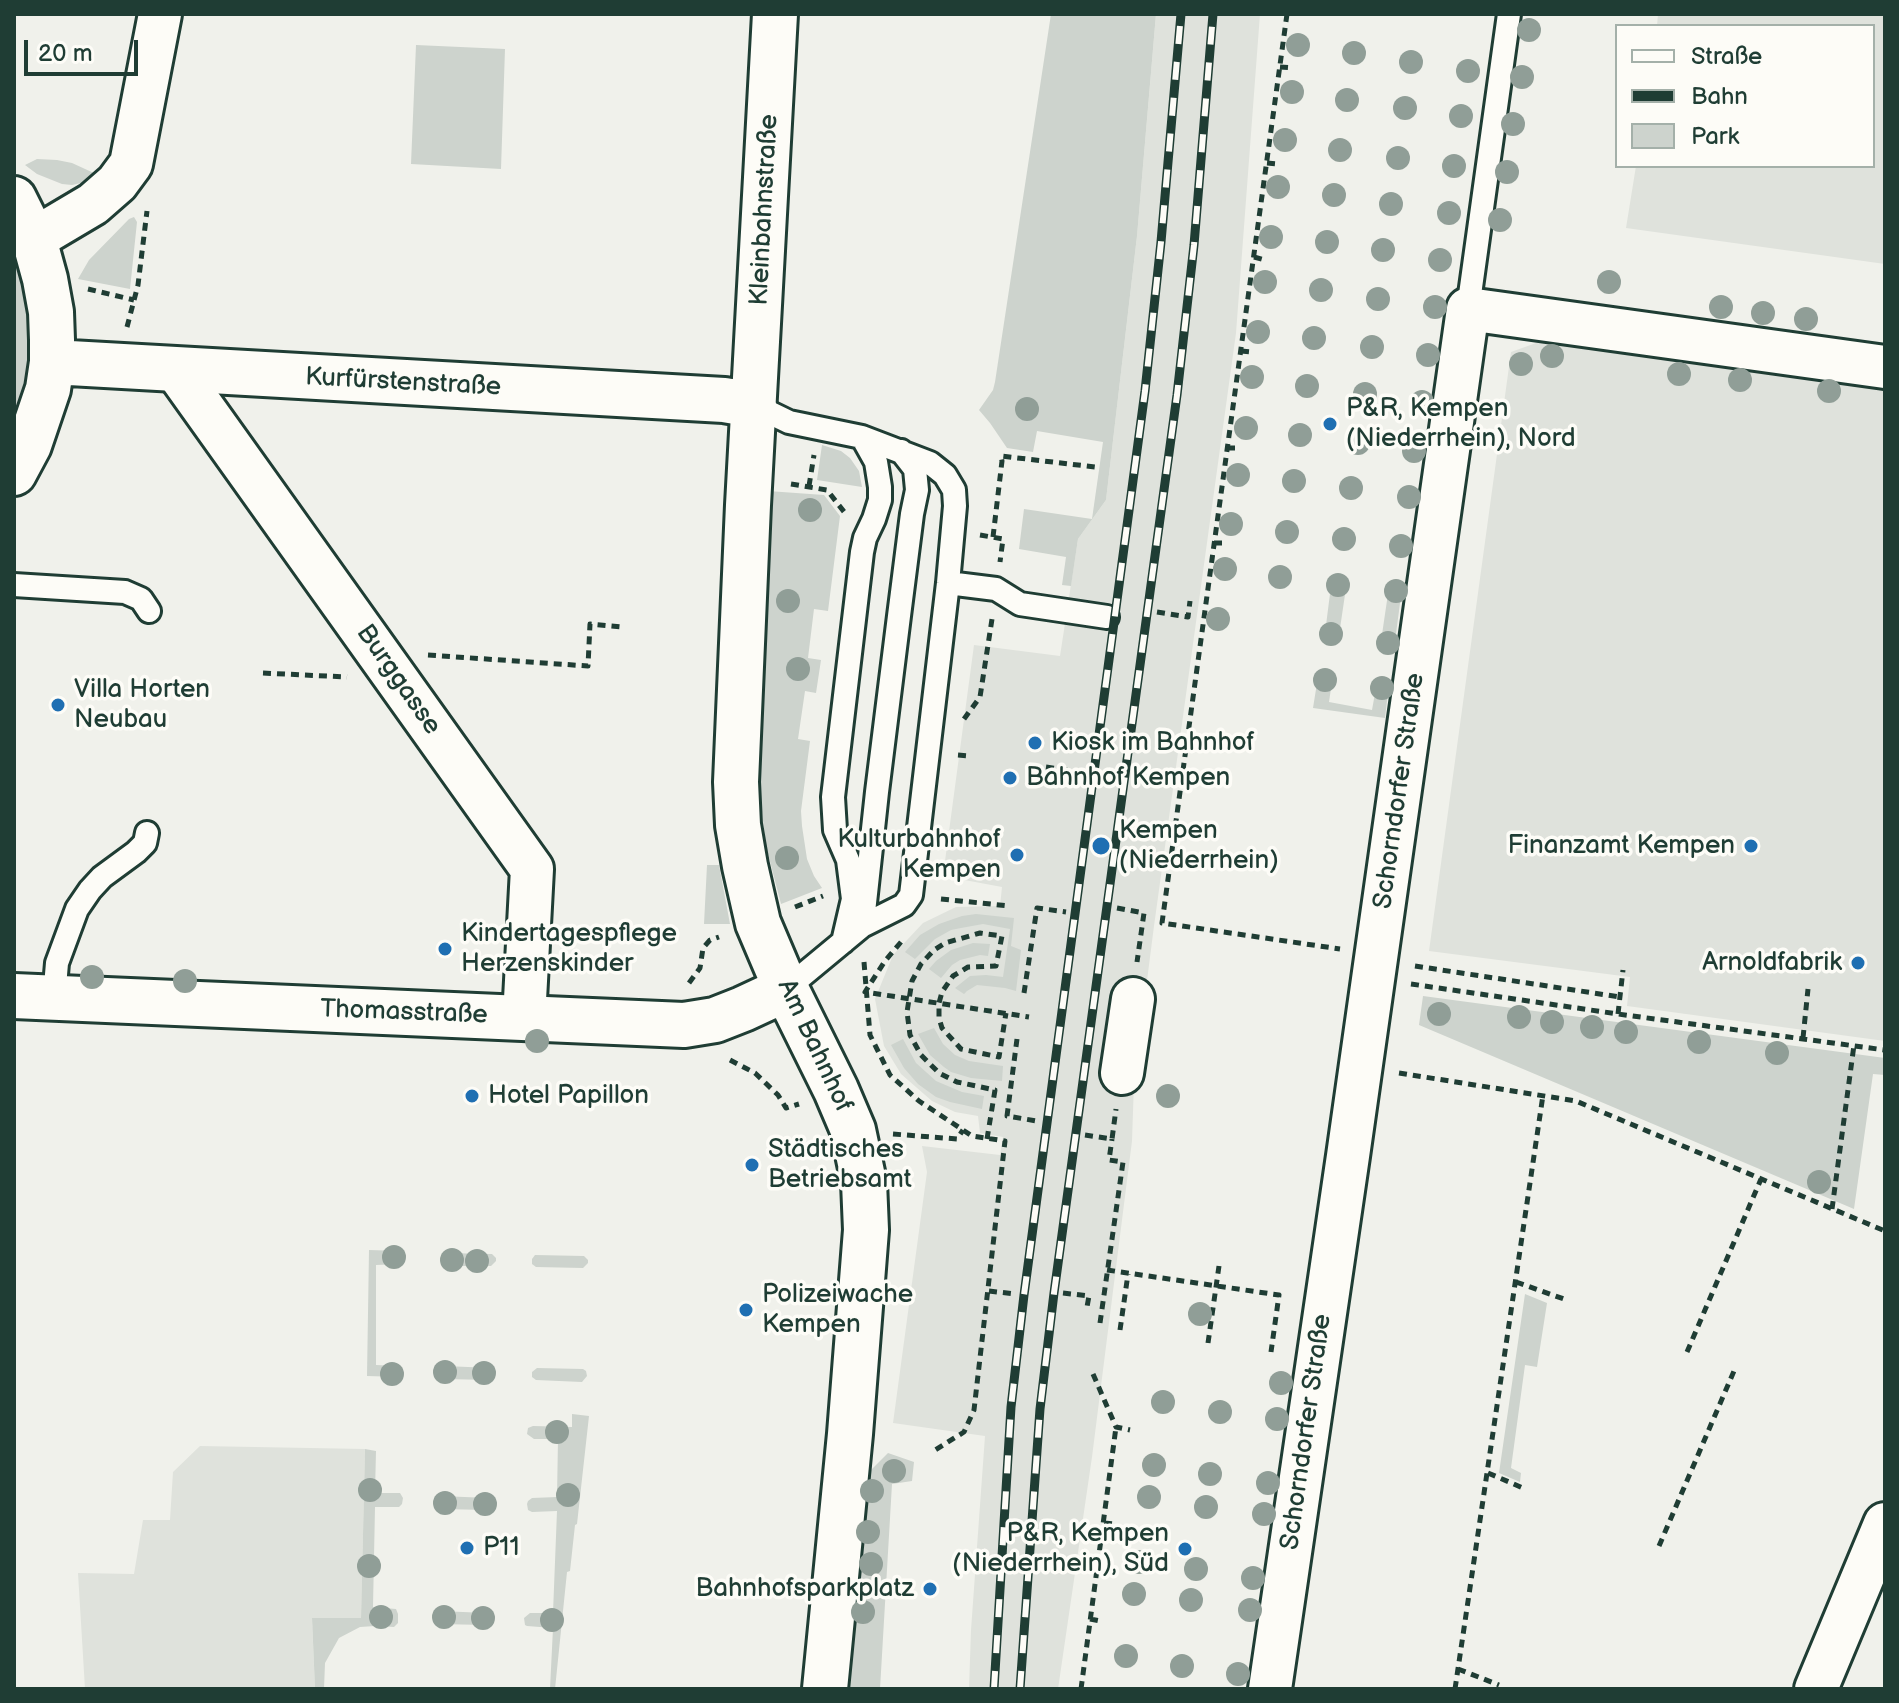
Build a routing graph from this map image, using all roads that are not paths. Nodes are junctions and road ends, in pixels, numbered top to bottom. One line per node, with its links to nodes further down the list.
1 (160, 14): 5 (street)
2 (775, 14): 10 (street, Kleinbahnstraße)
3 (1509, 14): 6 (lane)
4 (14, 199): 5 (street)
5 (34, 239): 7 (street)
6 (1468, 309): 8 (street); 28 (street, Schorndorfer Straße)
7 (52, 362): 9 (street, Kurfürstenstraße); 13 (street)
8 (1885, 367)
9 (176, 370): 10 (street, Kurfürstenstraße); 24 (street, Burggasse)
10 (754, 405): 11 (lane); 21 (street, Am Bahnhof)
11 (862, 437): 12 (lane); 20 (lane)
12 (900, 450): 14 (lane); 19 (lane)
13 (14, 473)
14 (948, 583): 17 (lane); 19 (lane)
15 (14, 585): 16 (lane)
16 (149, 611)
17 (1107, 617)
18 (147, 833): 22 (lane)
19 (862, 926): 20 (lane)
20 (843, 942): 21 (lane)
21 (786, 989): 24 (street, Thomasstraße); 27 (street, Am Bahnhof)
22 (34, 997): 24 (street, Thomasstraße)
23 (1133, 999): 25 (street)
24 (524, 1018)
25 (1122, 1073)
26 (1885, 1524): 29 (street)
27 (825, 1689)
28 (1270, 1689)
29 (1816, 1689)

